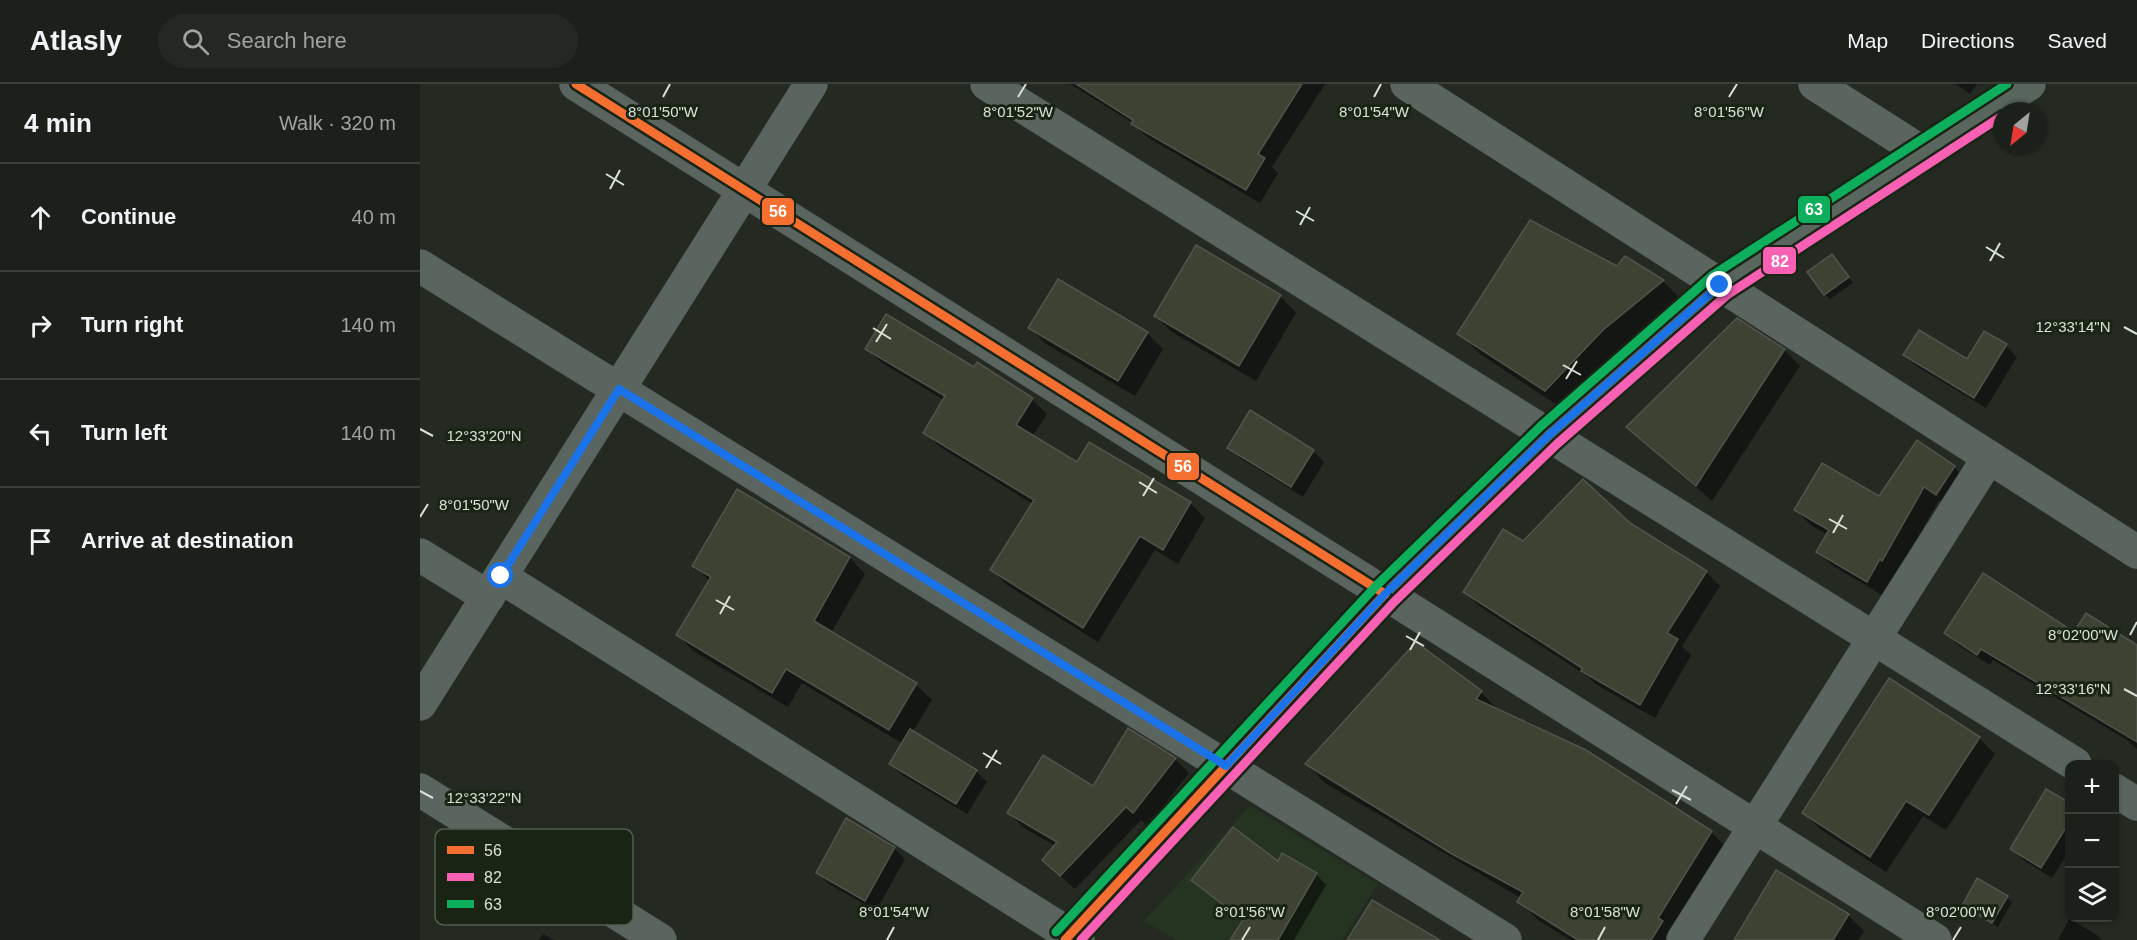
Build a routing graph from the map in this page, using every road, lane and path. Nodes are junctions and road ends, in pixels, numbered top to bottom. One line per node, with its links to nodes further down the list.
1 (576, 84): 8 (street)
2 (811, 84): 8 (street)
3 (987, 84): 12 (street)
4 (1407, 84): 10 (street)
5 (1815, 84): 7 (street)
6 (2029, 84): 7 (main road)
7 (1923, 153): 10 (main road)
8 (744, 190): 11 (street); 17 (street)
9 (420, 266): 11 (street)
10 (1720, 285): 12 (main road); 13 (street)
11 (619, 389): 16 (street); 21 (street)
12 (1549, 435): 17 (main road); 18 (street)
13 (1989, 457): 14 (street); 18 (street)
14 (2137, 552)
15 (420, 555): 16 (street)
16 (494, 587): 19 (street); 28 (street)
17 (1385, 594): 21 (main road); 25 (street)
18 (1873, 638): 20 (street); 25 (street)
19 (420, 704)
20 (2067, 760)
21 (1226, 766): 28 (main road); 30 (street)
22 (420, 790): 26 (street)
23 (2119, 793): 24 (street)
24 (2137, 804)
25 (1755, 826): 31 (street); 32 (street)
26 (482, 829)
27 (633, 923): 29 (street)
28 (1071, 938)
29 (660, 940)
30 (1505, 940)
31 (1683, 940)
32 (1935, 940)

